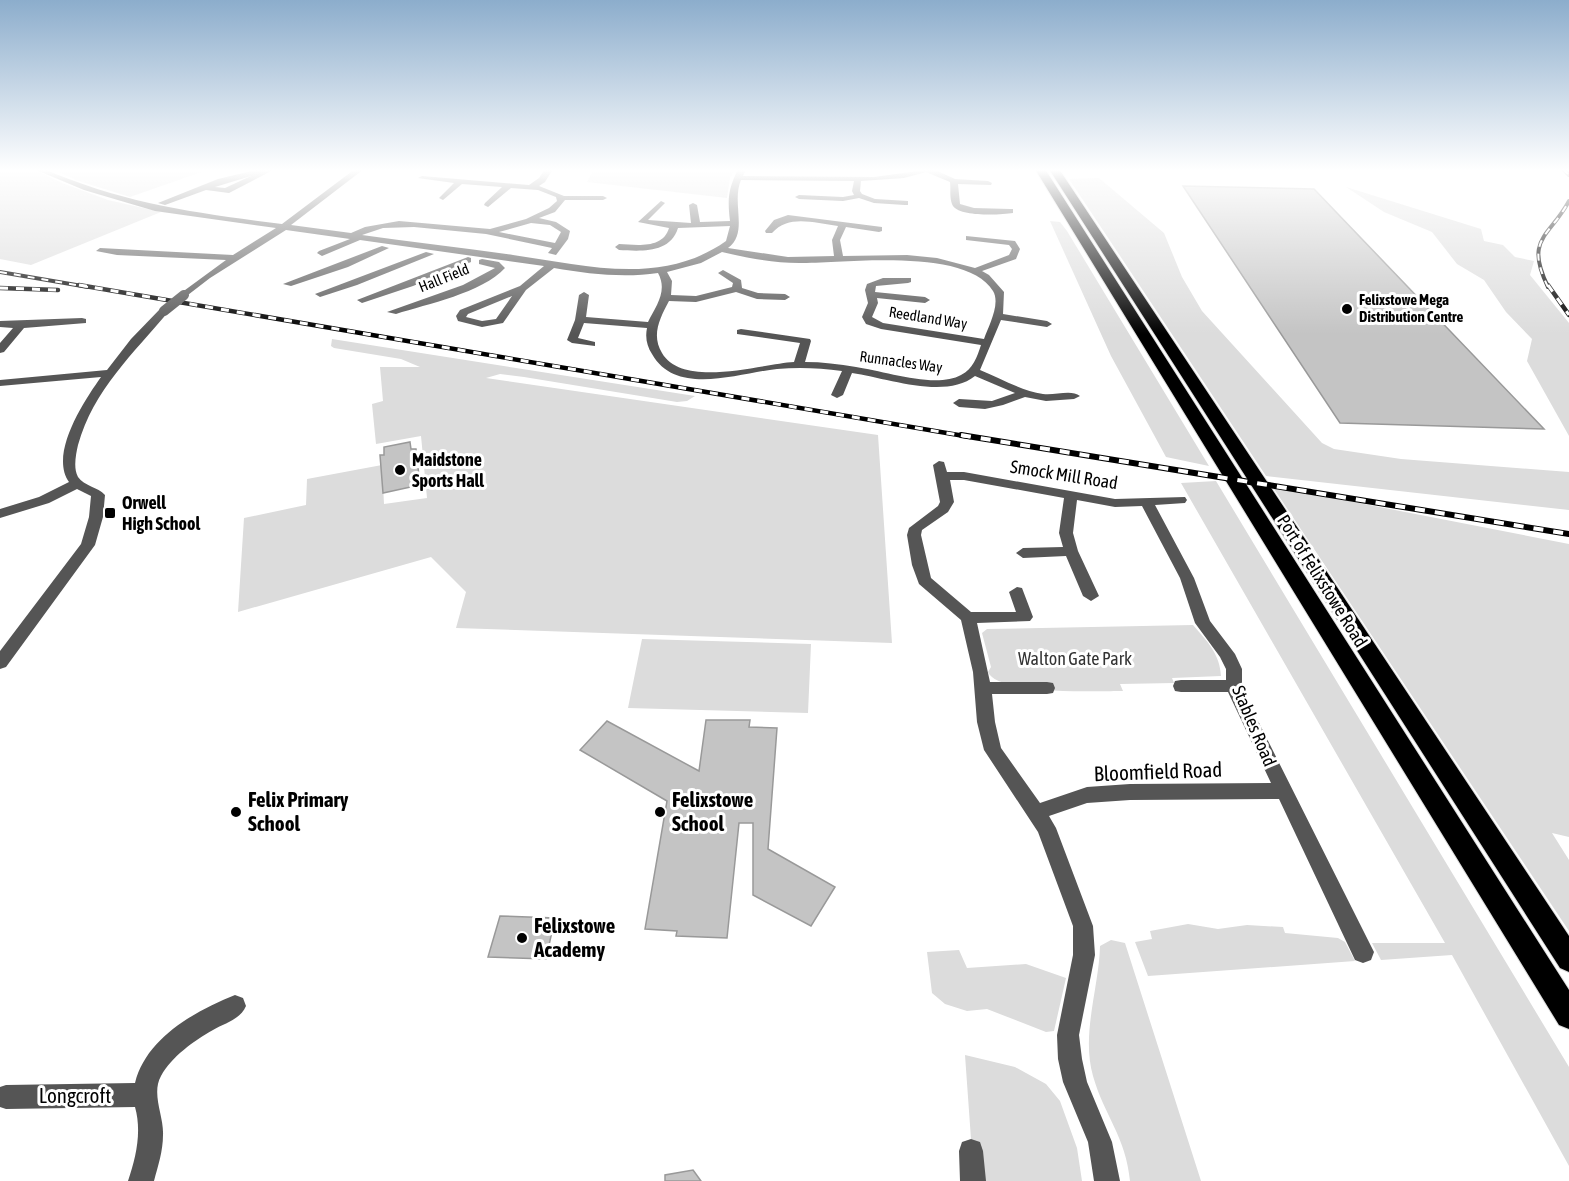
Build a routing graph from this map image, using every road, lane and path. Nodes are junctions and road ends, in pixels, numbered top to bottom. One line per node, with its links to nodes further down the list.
1 (262, 224): 16 (street)
2 (288, 224): 16 (street)
3 (381, 224): 21 (street)
4 (386, 224): 18 (street)
5 (509, 224): 18 (street)
6 (547, 224): 22 (street)
7 (659, 224): 15 (street)
8 (713, 224): 14 (street)
9 (735, 224): 25 (street)
10 (775, 224): 19 (street)
11 (843, 224): 17 (street); 30 (street)
12 (1074, 224): 89 (highway, Port of Felixstowe Road)
13 (1090, 224): 87 (highway, Port of Felixstowe Road)
14 (696, 225): 15 (street)
15 (674, 226): 23 (street)
16 (284, 227): 21 (street); 29 (street)
17 (879, 229)
18 (485, 231): 22 (street)
19 (769, 231)
20 (969, 238): 35 (street)
21 (354, 239): 24 (street); 27 (street); 32 (street)
22 (557, 246): 33 (street)
23 (619, 247)
24 (385, 248): 28 (street); 38 (street)
25 (721, 249): 30 (street); 34 (street)
26 (100, 251): 29 (street)
27 (322, 253)
28 (429, 254): 31 (street); 41 (street)
29 (233, 258): 63 (street, bridge)
30 (839, 259): 35 (street)
31 (468, 260): 32 (street); 46 (street)
32 (497, 262): 33 (street); 48 (street, Hall Field)
33 (547, 264): 34 (street); 39 (street)
34 (661, 270): 45 (street)
35 (975, 271): 49 (street)
36 (723, 273): 40 (street)
37 (908, 280): 43 (street, Reedland Way)
38 (288, 284)
39 (523, 288): 39 (street)
40 (737, 289): 44 (street); 45 (street)
41 (320, 294)
42 (584, 295): 50 (street)
43 (871, 296): 47 (street); 57 (street, Reedland Way)
44 (785, 297)
45 (665, 298): 55 (street)
46 (362, 300)
47 (925, 300)
48 (392, 312)
49 (996, 316): 53 (street); 57 (street)
50 (580, 320): 55 (street); 58 (street)
51 (82, 321): 54 (street)
52 (0, 324): 54 (street)
53 (1047, 324)
54 (21, 325): 59 (street)
55 (651, 325): 60 (street, Runnacles Way)
56 (741, 332): 60 (street)
57 (987, 343): 62 (street)
58 (591, 344)
59 (0, 350)
60 (800, 364): 61 (street, Runnacles Way)
61 (848, 370): 62 (street, Runnacles Way); 66 (street)
62 (975, 372): 65 (street)
63 (109, 373): 64 (street); 69 (street)
64 (0, 383)
65 (1023, 393): 67 (street); 68 (street)
66 (837, 395)
67 (959, 403)
68 (1080, 409)
69 (76, 484): 73 (street); 79 (street)
70 (1071, 495): 72 (street, Smock Mill Road); 74 (street); 78 (street, Smock Mill Road)
71 (1180, 500): 72 (street, Smock Mill Road)
72 (1147, 502): 81 (street, Stables Road)
73 (0, 514)
74 (1071, 551): 75 (street); 77 (street)
75 (1023, 552)
76 (1017, 592): 78 (street)
77 (1091, 596)
78 (968, 618): 82 (street)
79 (0, 663)
80 (1181, 686): 81 (street)
81 (1234, 686): 84 (street, Stables Road)
82 (984, 688): 83 (street); 85 (street)
83 (1047, 688)
84 (1283, 791): 85 (street, Bloomfield Road); 86 (street, Stables Road)
85 (1037, 812): 95 (street)
86 (1364, 952)
87 (1569, 959)
88 (235, 1006): 90 (street)
89 (1569, 1015)
90 (145, 1095): 91 (street, Longcroft); 93 (street)
91 (6, 1097)
92 (971, 1151): 94 (street)
93 (141, 1181)
94 (973, 1181)
95 (1107, 1181)

